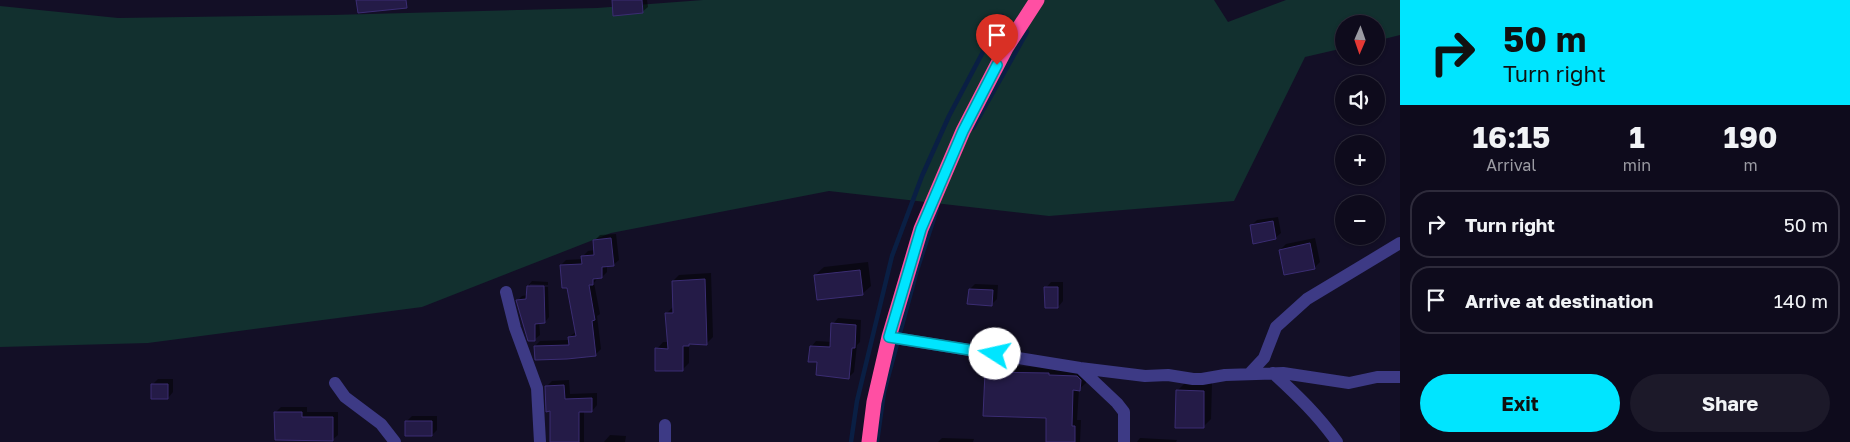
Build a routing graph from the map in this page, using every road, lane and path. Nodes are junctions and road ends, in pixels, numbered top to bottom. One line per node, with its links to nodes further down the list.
1 (1037, 0): 4 (highway)
2 (1400, 243): 7 (street)
3 (506, 292): 12 (street)
4 (889, 337): 5 (street); 14 (highway)
5 (1080, 368): 7 (street); 15 (street)
6 (1273, 373): 7 (street); 8 (street); 16 (street)
7 (1249, 374)
8 (1400, 377)
9 (334, 384): 11 (street)
10 (665, 425): 13 (street)
11 (395, 442)
12 (540, 442)
13 (665, 442)
14 (869, 442)
15 (1124, 442)
16 (1338, 442)

